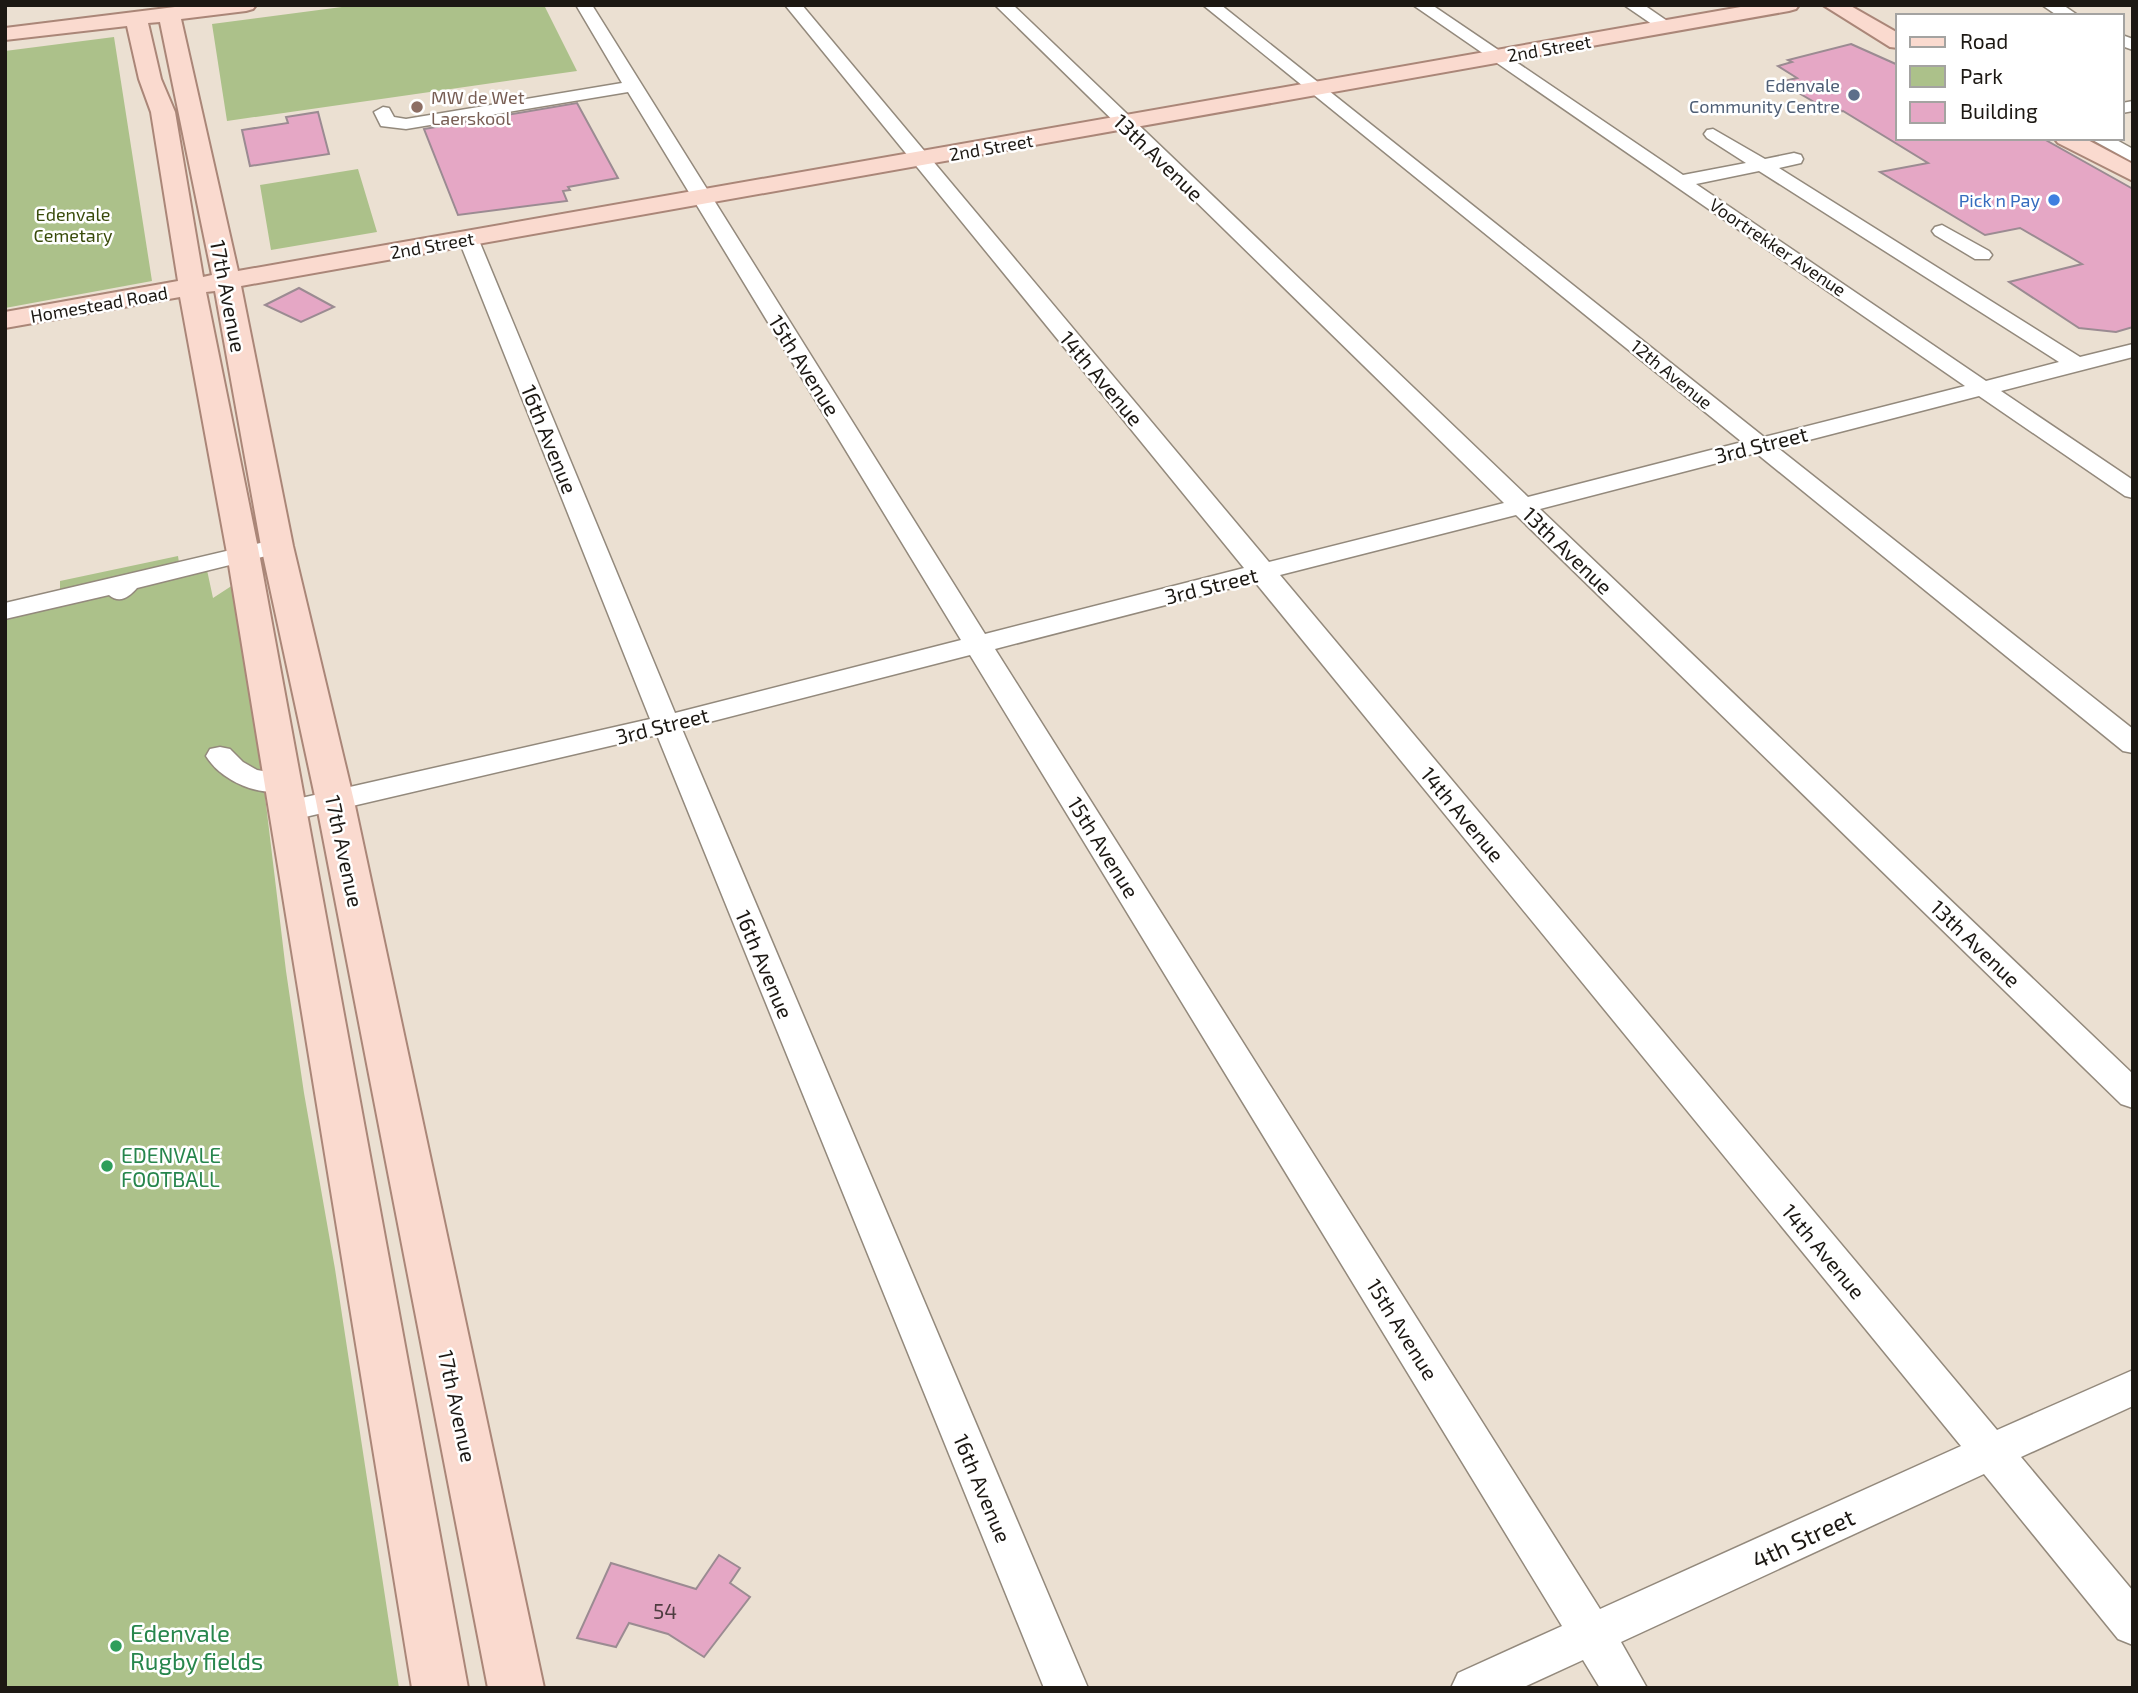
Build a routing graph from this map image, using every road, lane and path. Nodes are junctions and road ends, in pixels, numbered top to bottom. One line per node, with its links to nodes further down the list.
1 (246, 5): 12 (main road)
2 (584, 5): 19 (street, 15th Avenue)
3 (793, 5): 27 (street, 14th Avenue)
4 (1003, 5): 22 (street, 13th Avenue)
5 (1211, 5): 20 (street, 12th Avenue)
6 (1421, 5): 18 (street, Voortrekker Avenue)
7 (1632, 5): 14 (street)
8 (1789, 5): 14 (main road, 2nd Street)
9 (1833, 5): 16 (main road)
10 (1850, 5): 17 (main road)
11 (2050, 5): 13 (street)
12 (155, 11): 15 (main road); 36 (main road, 17th Avenue)
13 (2067, 14)
14 (1668, 27): 18 (main road, 2nd Street)
15 (5, 34)
16 (1896, 37)
17 (1896, 37)
18 (1497, 57): 20 (main road, 2nd Street); 31 (street, Voortrekker Avenue)
19 (633, 86): 21 (street); 32 (street, 15th Avenue)
20 (1316, 89): 22 (main road, 2nd Street); 41 (street, 12th Avenue)
21 (383, 112)
22 (1124, 123): 27 (main road, 2nd Street); 43 (street, 13th Avenue)
23 (1713, 134): 29 (street)
24 (2070, 140): 30 (main road)
25 (2102, 140): 26 (street)
26 (2133, 156)
27 (921, 159): 32 (main road, 2nd Street); 45 (street, 14th Avenue)
28 (1794, 159): 29 (street)
29 (1765, 165): 31 (street); 39 (street)
30 (2133, 174)
31 (1681, 181): 40 (street, Voortrekker Avenue)
32 (700, 197): 34 (main road, 2nd Street); 47 (street, 15th Avenue)
33 (1942, 231): 35 (street)
34 (468, 239): 36 (main road, 2nd Street); 48 (street, 16th Avenue)
35 (1982, 256)
36 (205, 296): 37 (main road, Homestead Road); 44 (main road, 17th Avenue)
37 (5, 320)
38 (2126, 358): 39 (street, 3rd Street)
39 (2078, 365): 40 (street, 3rd Street)
40 (1984, 389): 41 (street, 3rd Street); 42 (street, Voortrekker Avenue)
41 (1759, 444): 43 (street, 3rd Street); 49 (street, 12th Avenue)
42 (2131, 489)
43 (1521, 506): 45 (street, 3rd Street); 53 (street, 13th Avenue)
44 (260, 550): 46 (street); 51 (main road, 17th Avenue); 52 (main road, 17th Avenue)
45 (1263, 572): 47 (street, 3rd Street); 55 (street, 14th Avenue)
46 (5, 611)
47 (979, 644): 48 (street, 3rd Street); 57 (street, 15th Avenue)
48 (666, 724): 52 (street, 3rd Street); 60 (street, 16th Avenue)
49 (2133, 744)
50 (220, 756): 51 (street)
51 (284, 797): 52 (street, 3rd Street); 58 (main road, 17th Avenue)
52 (335, 801): 59 (main road, 17th Avenue)
53 (2133, 1095)
54 (2133, 1387): 55 (street, 4th Street)
55 (1990, 1452): 56 (street, 14th Avenue); 57 (street, 4th Street)
56 (2133, 1624)
57 (1592, 1635): 61 (street, 4th Street); 62 (street, 15th Avenue)
58 (440, 1688)
59 (516, 1688)
60 (1066, 1688)
61 (1473, 1688)
62 (1625, 1688)

